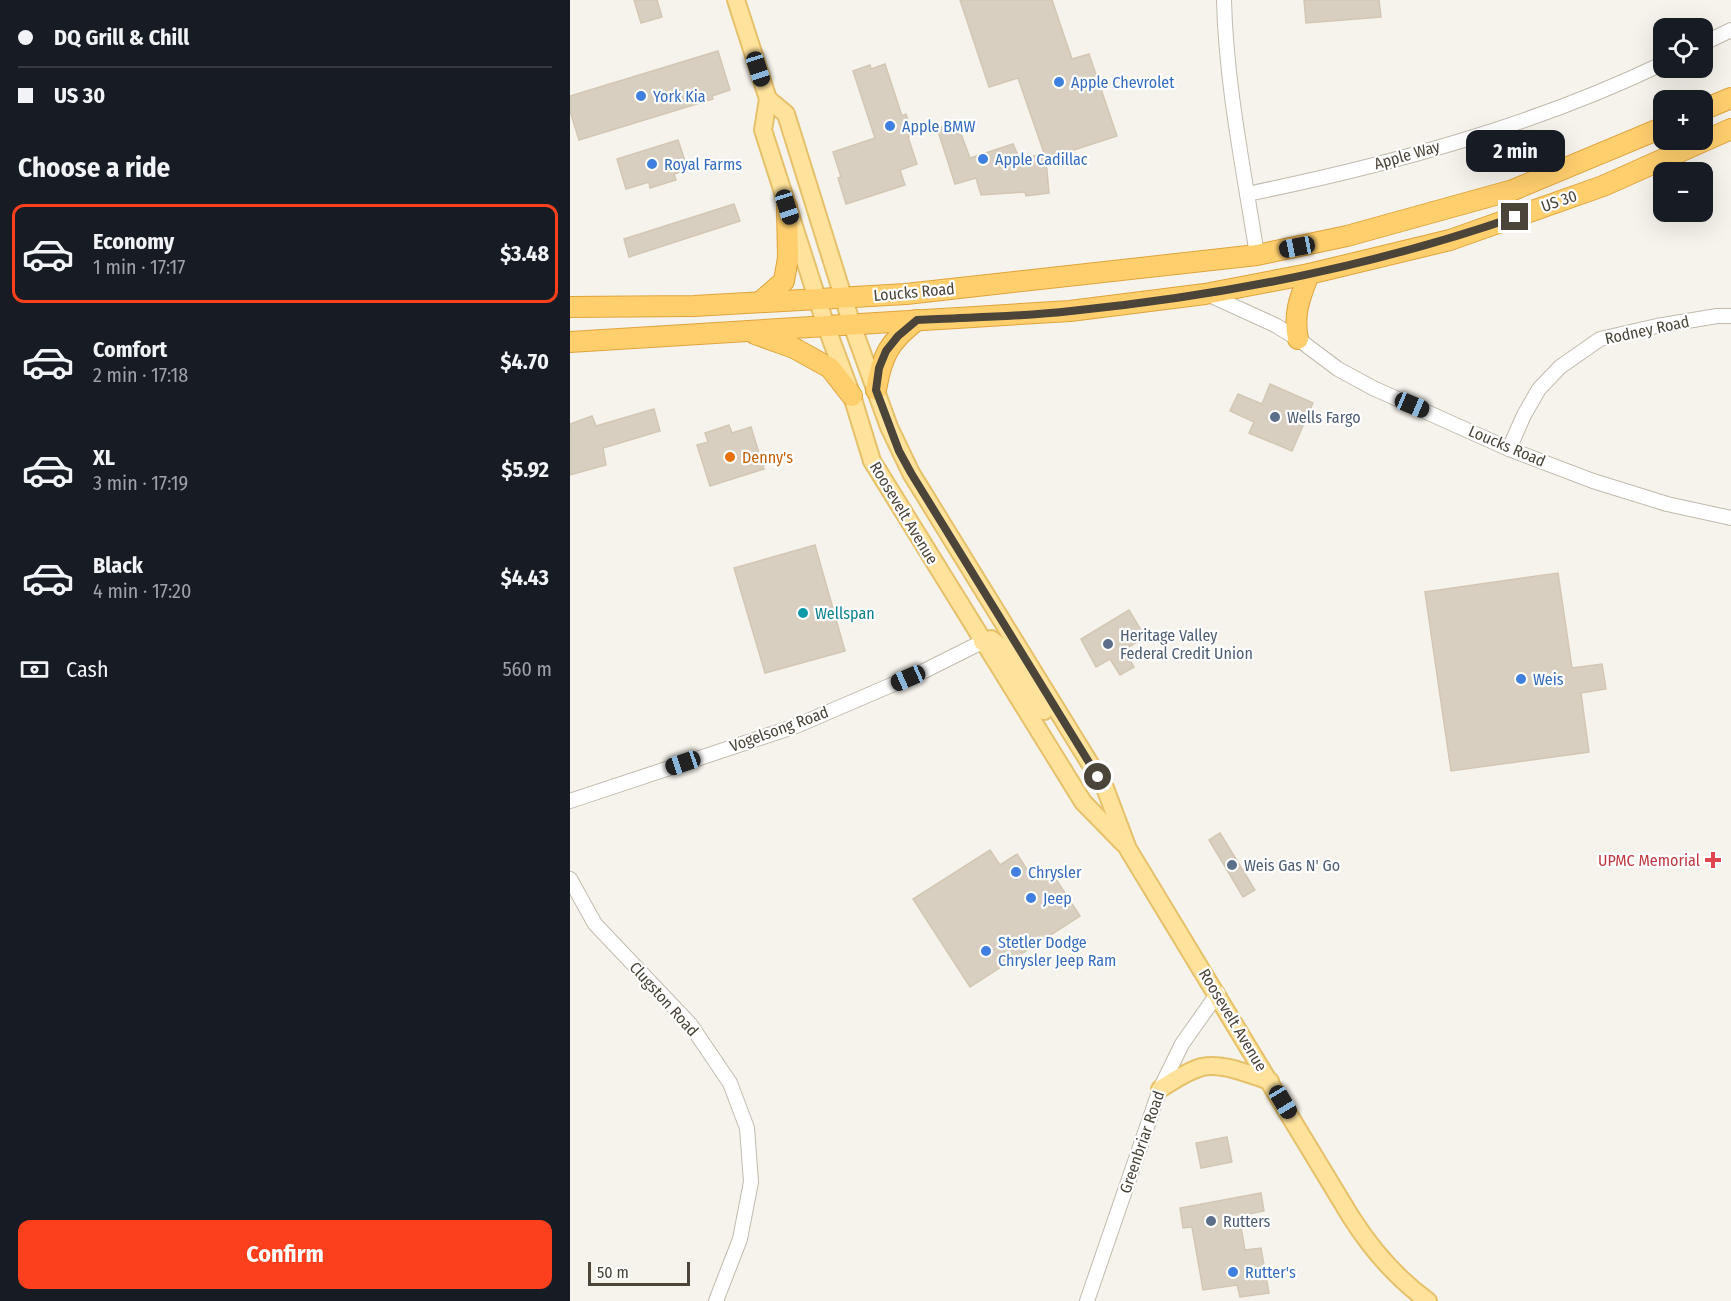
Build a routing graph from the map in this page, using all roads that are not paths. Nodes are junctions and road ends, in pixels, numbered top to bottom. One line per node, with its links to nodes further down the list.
1 (736, 0): 7 (main road, Roosevelt Avenue)
2 (1224, 0): 11 (street)
3 (1731, 30): 4 (street)
4 (1713, 39)
5 (1653, 68): 11 (street, Apple Way)
6 (1731, 98): 8 (highway)
7 (768, 99): 12 (main road, Roosevelt Avenue); 16 (main road, Roosevelt Avenue)
8 (1713, 105)
9 (1731, 129): 14 (highway, US 30 / US 30)
10 (1653, 132): 13 (highway, US 30 / US 30)
11 (1247, 194): 13 (street)
12 (787, 207): 17 (main road, Roosevelt Avenue); 18 (highway)
13 (1257, 255): 16 (highway, Loucks Road / US 30)
14 (1309, 274): 15 (highway, US 30 / US 30); 25 (highway)
15 (1205, 294): 21 (highway, Loucks Road / US 30); 25 (street, Loucks Road)
16 (844, 298): 17 (highway, Loucks Road / US 30); 22 (main road, Roosevelt Avenue)
17 (818, 299): 18 (highway, Loucks Road / US 30); 23 (main road, Roosevelt Avenue)
18 (760, 302): 19 (highway, Loucks Road / US 30)
19 (570, 307)
20 (1731, 316): 29 (street, Rodney Road)
21 (917, 320): 22 (highway, Loucks Road / US 30); 27 (highway)
22 (852, 325): 23 (highway, Loucks Road / US 30); 27 (main road, Roosevelt Avenue)
23 (826, 327): 24 (highway, Loucks Road / US 30); 28 (main road, Roosevelt Avenue)
24 (747, 331): 26 (highway, Loucks Road / US 30); 28 (highway)
25 (1298, 339): 29 (street, Loucks Road)
26 (570, 342)
27 (876, 390): 32 (main road, Roosevelt Avenue)
28 (852, 396): 31 (main road, Roosevelt Avenue)
29 (1509, 449): 30 (street, Loucks Road)
30 (1731, 519)
31 (982, 642): 32 (main road); 33 (street, Vogelsong Road); 34 (main road, Roosevelt Avenue)
32 (1091, 765): 34 (main road, Roosevelt Avenue)
33 (570, 801)
34 (1128, 849): 36 (main road, Roosevelt Avenue)
35 (570, 879): 39 (street, Clugston Road)
36 (1218, 993): 37 (main road, Roosevelt Avenue); 38 (street, Greenbriar Road)
37 (1270, 1081): 38 (main road); 41 (main road, Roosevelt Avenue)
38 (1160, 1089): 40 (street, Greenbriar Road)
39 (716, 1301)
40 (1087, 1301)
41 (1428, 1301)

